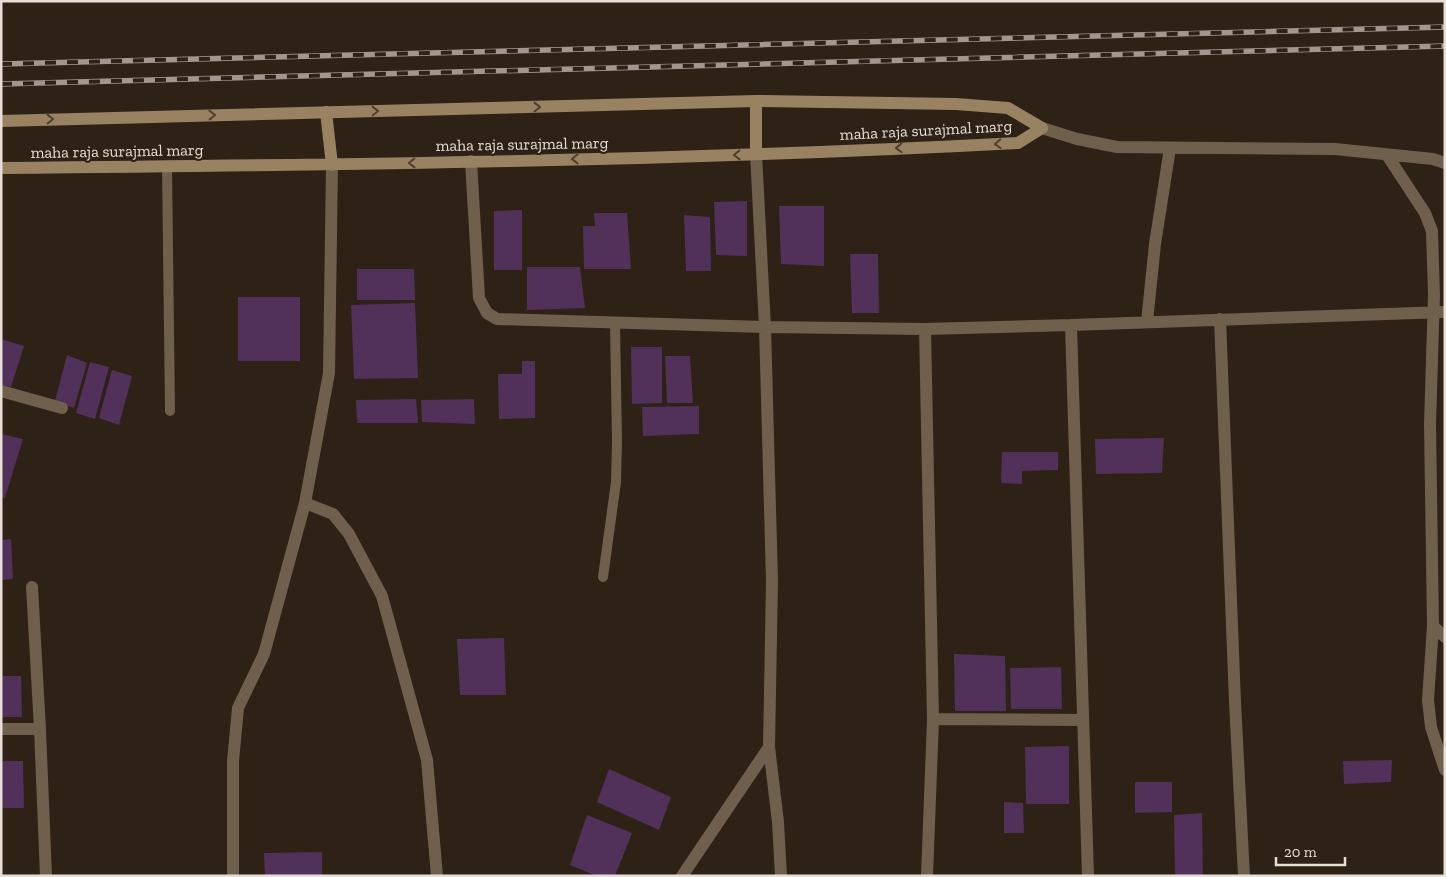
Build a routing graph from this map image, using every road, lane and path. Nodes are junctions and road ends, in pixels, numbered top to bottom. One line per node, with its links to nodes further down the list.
1 (756, 101): 2 (street, maha raja surajmal marg, one-way to 1); 4 (street, maha raja surajmal marg); 6 (street)
2 (326, 112): 3 (street, maha raja surajmal marg, one-way to 2); 10 (street)
3 (1, 120)
4 (1042, 128): 5 (street); 6 (street, maha raja surajmal marg, one-way to 6)
5 (1170, 148): 7 (street); 15 (street)
6 (756, 154): 8 (street, maha raja surajmal marg, one-way to 8); 18 (street)
7 (1386, 155): 9 (street); 13 (street)
8 (471, 161): 10 (street, maha raja surajmal marg, one-way to 10); 16 (street)
9 (1441, 161)
10 (332, 164): 11 (street, maha raja surajmal marg); 23 (street)
11 (167, 167): 12 (street, maha raja surajmal marg); 22 (lane)
12 (1, 168)
13 (1439, 312): 14 (street); 26 (street)
14 (1220, 319): 15 (street); 41 (street)
15 (1147, 322): 17 (street)
16 (615, 323): 18 (street); 24 (lane)
17 (1071, 325): 19 (street); 29 (street)
18 (765, 327): 19 (street); 32 (street)
19 (926, 329): 28 (street)
20 (1, 391): 21 (street)
21 (62, 408)
22 (170, 411)
23 (304, 503): 35 (street); 36 (street)
24 (603, 577)
25 (32, 588): 31 (street)
26 (1433, 626): 27 (street); 33 (street)
27 (1445, 637)
28 (933, 719): 29 (street); 39 (street)
29 (1083, 720): 40 (street)
30 (1, 729): 31 (street)
31 (40, 729): 34 (street)
32 (769, 747): 37 (street); 38 (street)
33 (1445, 770)
34 (46, 876)
35 (233, 876)
36 (437, 876)
37 (682, 876)
38 (781, 876)
39 (927, 876)
40 (1088, 876)
41 (1244, 876)

